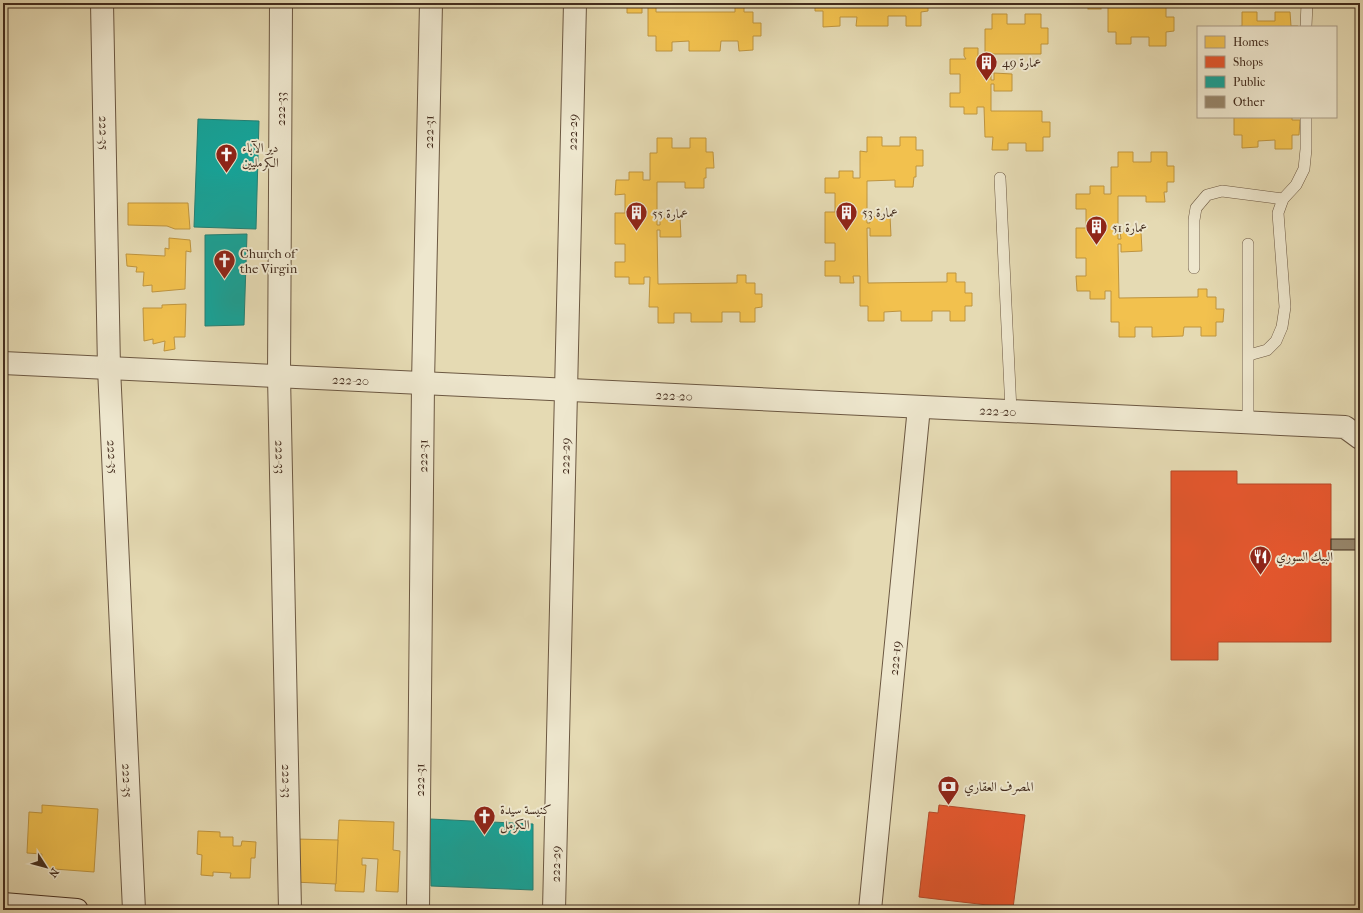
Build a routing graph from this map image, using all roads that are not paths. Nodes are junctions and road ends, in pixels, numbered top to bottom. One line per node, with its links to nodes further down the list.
1 (102, 3): 14 (street, 222-35)
2 (281, 3): 15 (street, 222-33)
3 (431, 3): 16 (street, 222-31)
4 (575, 3): 17 (street, 222-29)
5 (1307, 3): 6 (lane)
6 (1306, 26)
7 (1306, 118): 9 (lane)
8 (1000, 178): 19 (lane)
9 (1283, 198): 11 (lane); 12 (lane)
10 (1248, 244): 12 (lane)
11 (1194, 268)
12 (1248, 355): 20 (lane)
13 (3, 363): 14 (street, 222-20)
14 (109, 368): 15 (street, 222-20); 24 (street, 222-35)
15 (278, 376): 16 (street, 222-20); 25 (street, 222-33)
16 (423, 383): 17 (street, 222-20); 26 (street, 222-31)
17 (566, 390): 18 (street, 222-20); 27 (street, 222-29)
18 (919, 407): 19 (street, 222-20); 28 (street, 222-19)
19 (1011, 411): 20 (street, 222-20)
20 (1248, 422): 21 (street, 222-20)
21 (1355, 427)
22 (3, 904): 23 (street)
23 (77, 910)
24 (134, 910)
25 (290, 910)
26 (418, 910)
27 (554, 910)
28 (870, 910)

